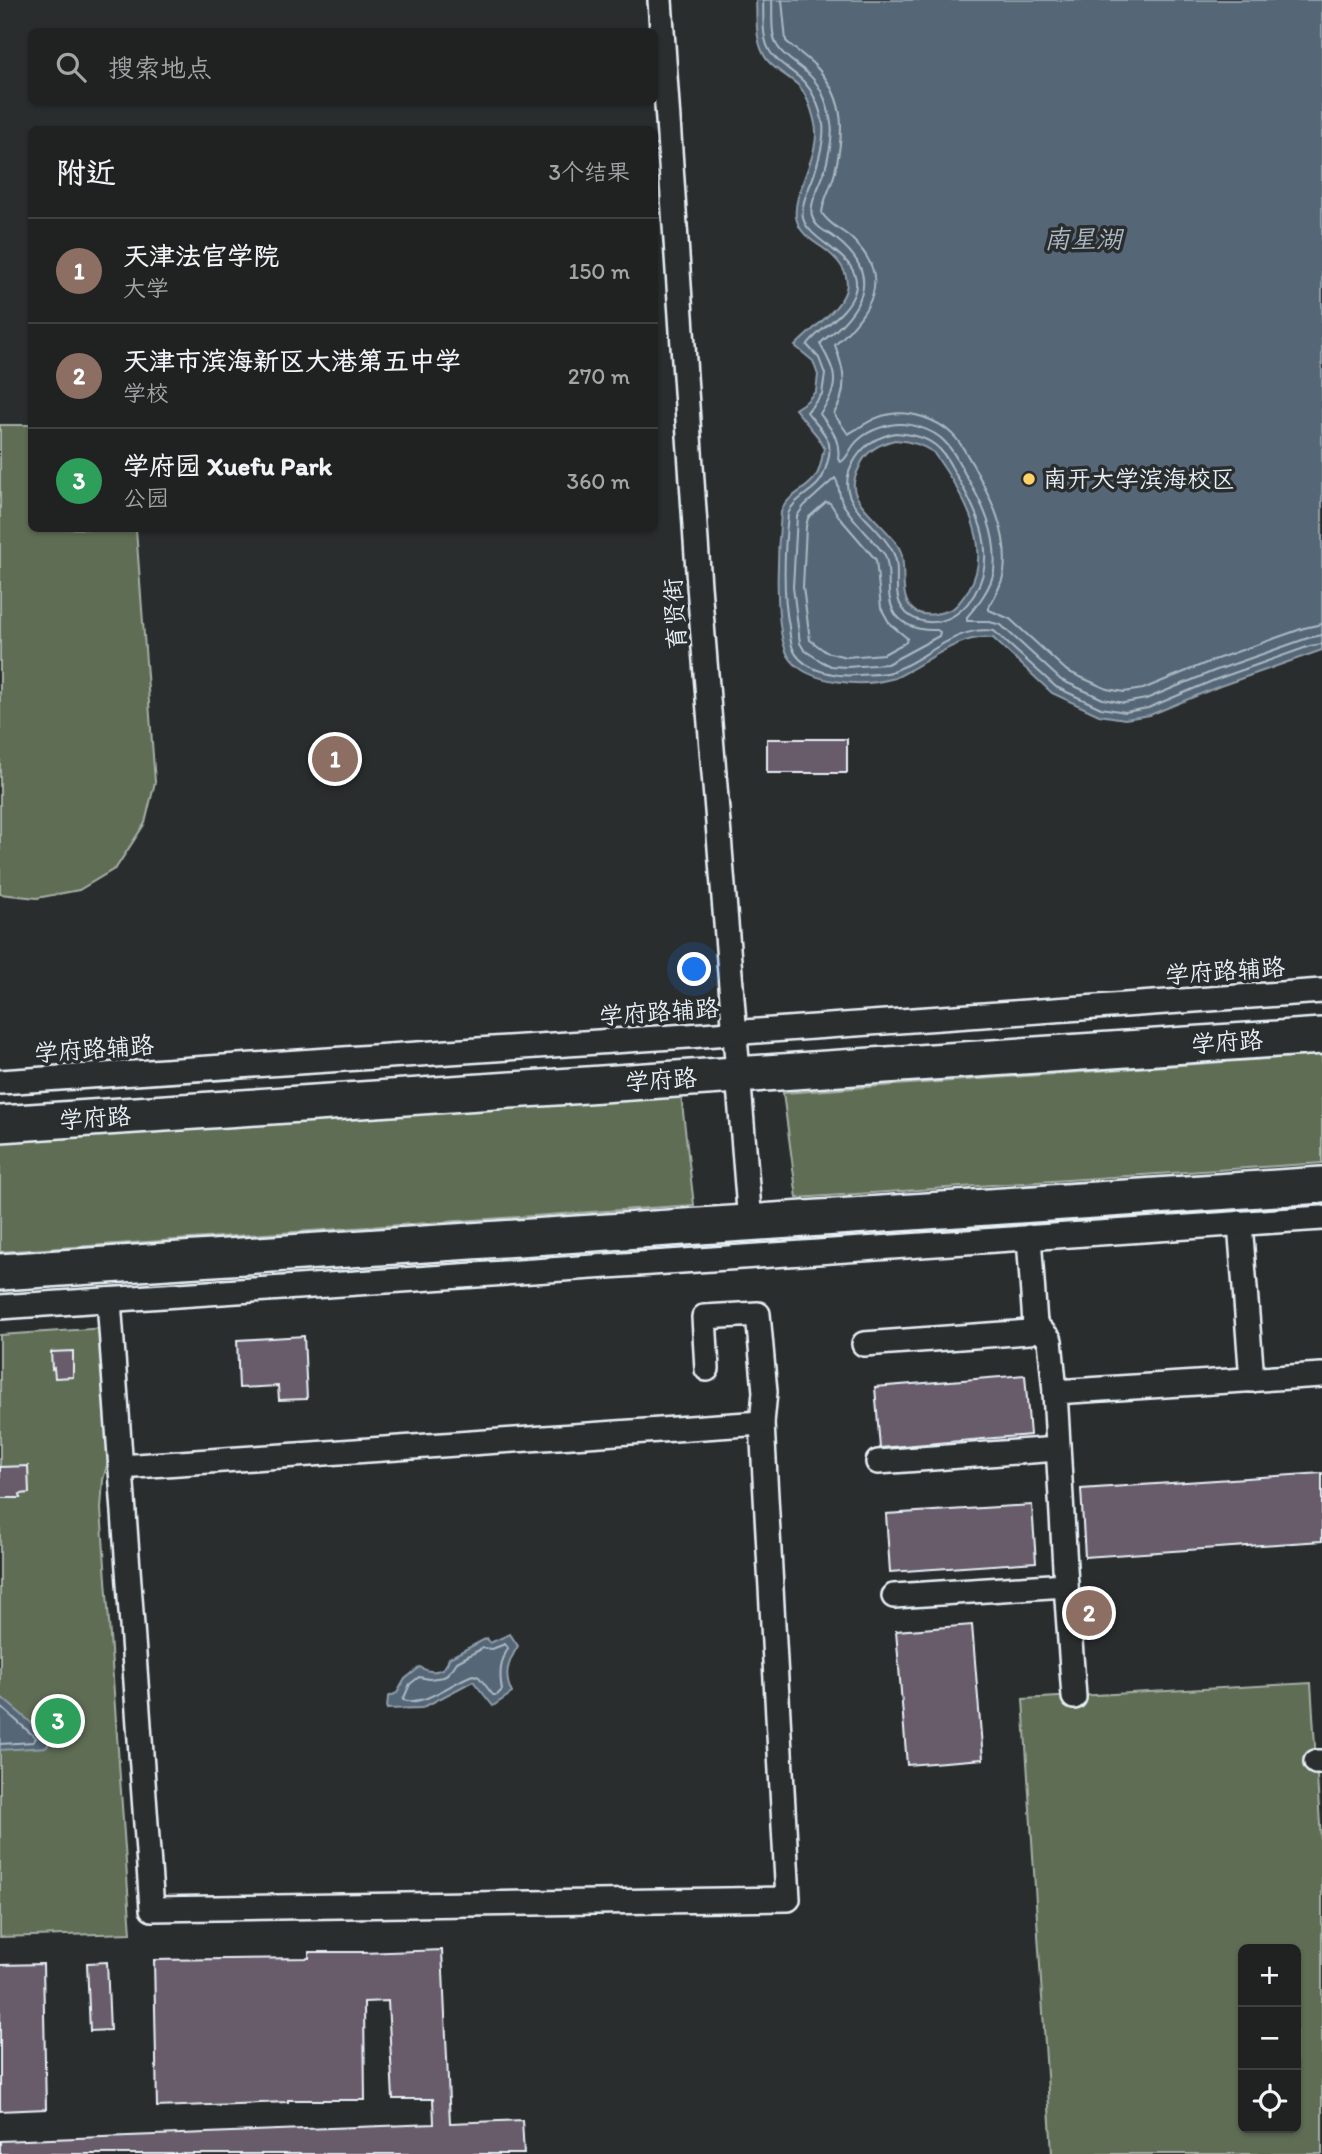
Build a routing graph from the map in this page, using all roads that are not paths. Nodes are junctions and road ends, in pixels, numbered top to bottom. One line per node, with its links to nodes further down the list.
1 (660, 0): 3 (street, 育贤街)
2 (1322, 991): 3 (street, 学府路辅路)
3 (735, 1033): 5 (street, 育贤街); 6 (street, 学府路辅路)
4 (1322, 1036): 5 (highway, 学府路)
5 (738, 1075): 7 (highway, 学府路); 10 (street, 育贤街)
6 (0, 1082)
7 (0, 1124)
8 (1322, 1185): 10 (highway)
9 (1322, 1218): 11 (street)
10 (750, 1223): 13 (highway)
11 (1240, 1223): 12 (street); 20 (street)
12 (1029, 1237): 14 (street); 16 (street)
13 (0, 1272)
14 (109, 1300): 15 (street); 25 (street)
15 (0, 1307)
16 (1035, 1324): 17 (street); 21 (street)
17 (864, 1344)
18 (707, 1369): 22 (street)
19 (1322, 1375): 20 (street)
20 (1252, 1380): 21 (street)
21 (1055, 1392): 23 (street)
22 (762, 1423): 25 (street); 25 (street)
23 (1058, 1449): 24 (street); 26 (street)
24 (878, 1462)
25 (121, 1467)
26 (1066, 1586): 27 (street); 28 (street)
27 (894, 1596)
28 (1074, 1697)

